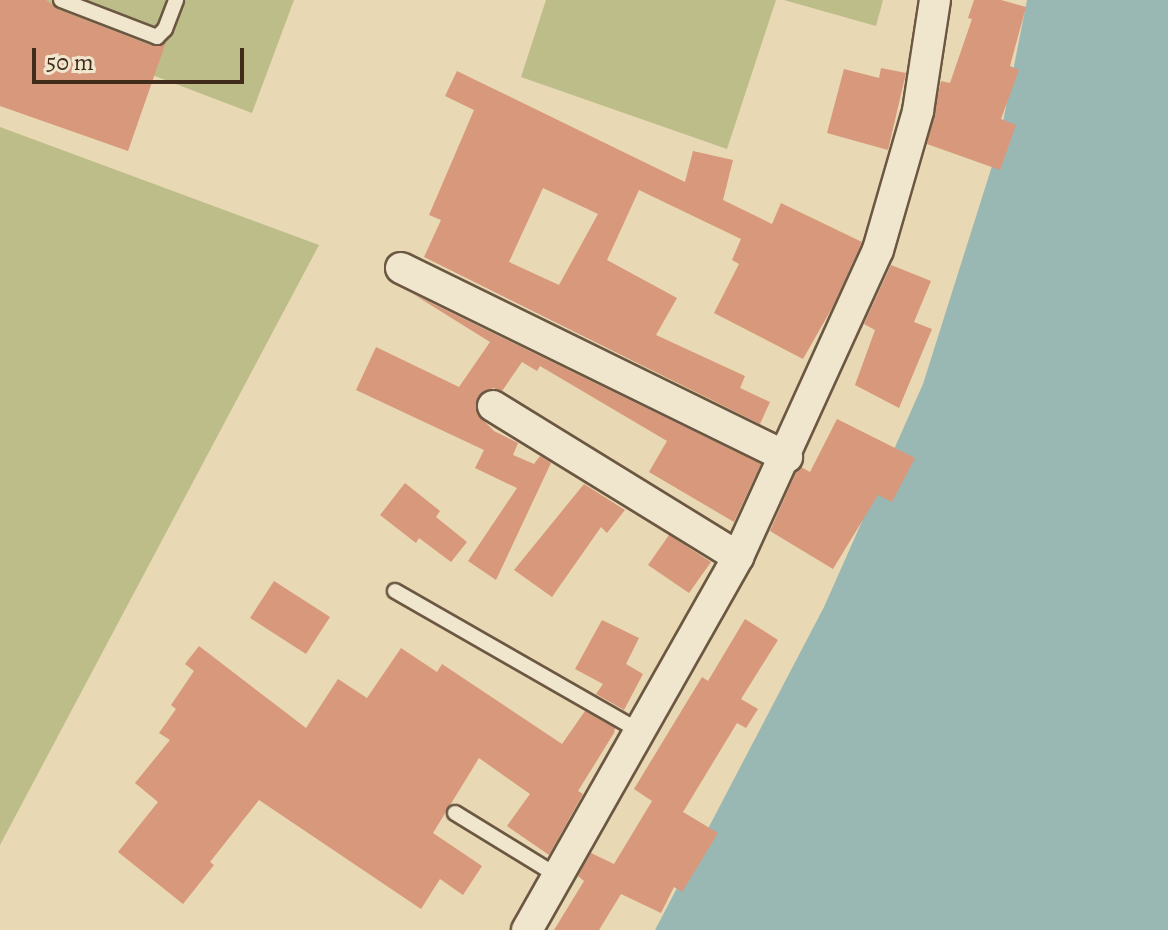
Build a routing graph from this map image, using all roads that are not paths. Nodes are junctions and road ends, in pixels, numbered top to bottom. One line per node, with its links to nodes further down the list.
1 (61, 0): 2 (lane)
2 (176, 0)
3 (935, 0): 6 (street)
4 (401, 268): 6 (street)
5 (493, 406): 7 (street)
6 (787, 457): 7 (street)
7 (738, 557): 9 (street)
8 (395, 591): 9 (lane)
9 (638, 730): 11 (street)
10 (455, 813): 11 (lane)
11 (558, 876): 12 (street)
12 (527, 930)

